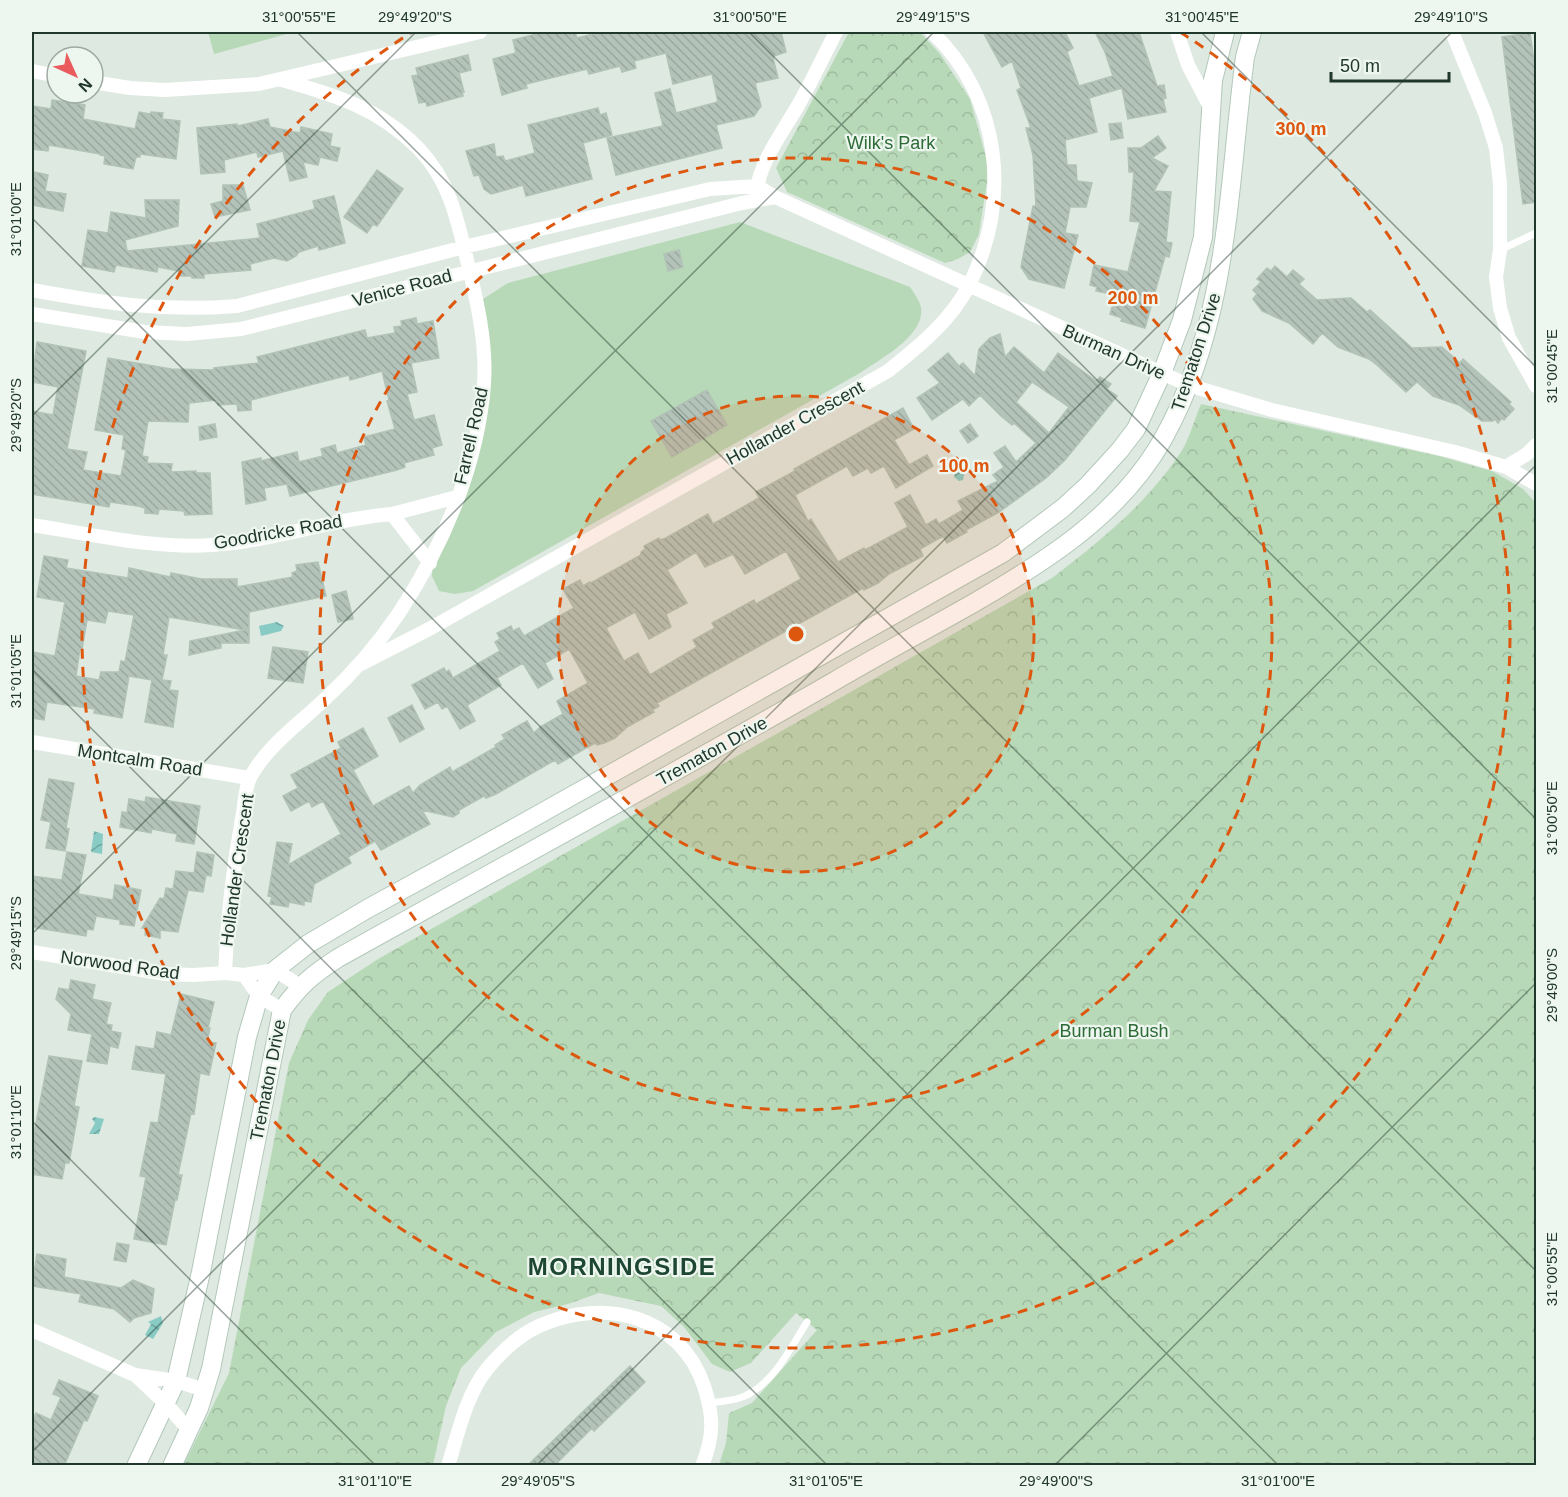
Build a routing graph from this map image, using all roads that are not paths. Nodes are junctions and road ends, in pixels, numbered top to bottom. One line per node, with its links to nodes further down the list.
1 (480, 32): 8 (street)
2 (836, 32): 13 (street)
3 (932, 32): 20 (street, Hollander Crescent)
4 (1177, 32): 10 (street)
5 (1225, 32): 10 (street, Trematon Drive)
6 (1252, 32): 12 (street, Trematon Drive)
7 (1452, 32): 18 (street)
8 (282, 80): 9 (street); 17 (street, Farrell Road)
9 (105, 84)
10 (1210, 107): 11 (street, Trematon Drive)
11 (1207, 170): 12 (street); 27 (street, Trematon Drive)
12 (1233, 172): 28 (street, Trematon Drive)
13 (756, 193): 14 (street, Venice Road); 15 (street, Venice Road); 20 (street, Burman Drive)
14 (628, 208): 15 (street); 17 (street, Venice Road)
15 (632, 232): 19 (street, Venice Road)
16 (1536, 233): 18 (lane)
17 (464, 247): 19 (street, Farrell Road); 23 (street, Venice Road)
18 (1500, 250): 29 (street)
19 (470, 270): 26 (street, Venice Road); 33 (street, Farrell Road)
20 (969, 286): 27 (street, Burman Drive); 40 (street, Hollander Crescent)
21 (32, 290): 22 (street, Venice Road)
22 (93, 302): 23 (street, Venice Road); 25 (street)
23 (237, 306): 26 (street)
24 (32, 314): 25 (street, Venice Road)
25 (90, 324): 26 (street, Venice Road)
26 (241, 330)
27 (1162, 374): 28 (street, Burman Drive); 36 (street, Trematon Drive)
28 (1188, 384): 31 (street, Burman Drive); 38 (street, Trematon Drive)
29 (1536, 386)
30 (1536, 446): 31 (street)
31 (1506, 467): 32 (street, Burman Drive)
32 (1536, 484)
33 (457, 497): 34 (street, Goodricke Road); 37 (street, Farrell Road)
34 (392, 514): 35 (street, Goodricke Road); 37 (street)
35 (32, 525)
36 (1003, 553): 38 (street); 39 (street, Trematon Drive)
37 (430, 562): 40 (street, Hollander Crescent)
38 (1019, 577): 41 (street, Trematon Drive)
39 (830, 650): 41 (street); 42 (street, Trematon Drive)
40 (357, 666): 45 (street, Hollander Crescent)
41 (844, 676): 44 (street, Trematon Drive)
42 (688, 729): 44 (street); 46 (street, Trematon Drive)
43 (32, 742): 45 (street, Montcalm Road)
44 (701, 756): 47 (street, Trematon Drive)
45 (249, 778): 52 (street, Hollander Crescent)
46 (576, 793): 47 (street); 48 (street, Trematon Drive)
47 (590, 819): 49 (street, Trematon Drive)
48 (420, 880): 49 (street); 51 (street, Trematon Drive)
49 (434, 905): 54 (street, Trematon Drive)
50 (32, 952): 52 (street, Norwood Road)
51 (275, 970): 53 (street, Norwood Road); 54 (street); 55 (street, Trematon Drive)
52 (225, 973): 53 (street, Norwood Road)
53 (244, 975): 55 (street)
54 (300, 986): 56 (street, Trematon Drive)
55 (259, 996): 56 (street); 57 (street, Trematon Drive)
56 (282, 1010): 58 (street, Trematon Drive)
57 (216, 1190): 58 (street); 62 (street, Trematon Drive)
58 (246, 1193): 63 (street, Trematon Drive)
59 (807, 1322): 64 (lane)
60 (32, 1330): 61 (street)
61 (135, 1375): 62 (street); 65 (street)
62 (176, 1381): 63 (street); 65 (street, Trematon Drive)
63 (205, 1390): 66 (street, Trematon Drive)
64 (710, 1403): 69 (street); 70 (street)
65 (166, 1404): 66 (street); 67 (street, Trematon Drive)
66 (189, 1430): 68 (street, Trematon Drive)
67 (136, 1466)
68 (172, 1466)
69 (448, 1466)
70 (702, 1466)

